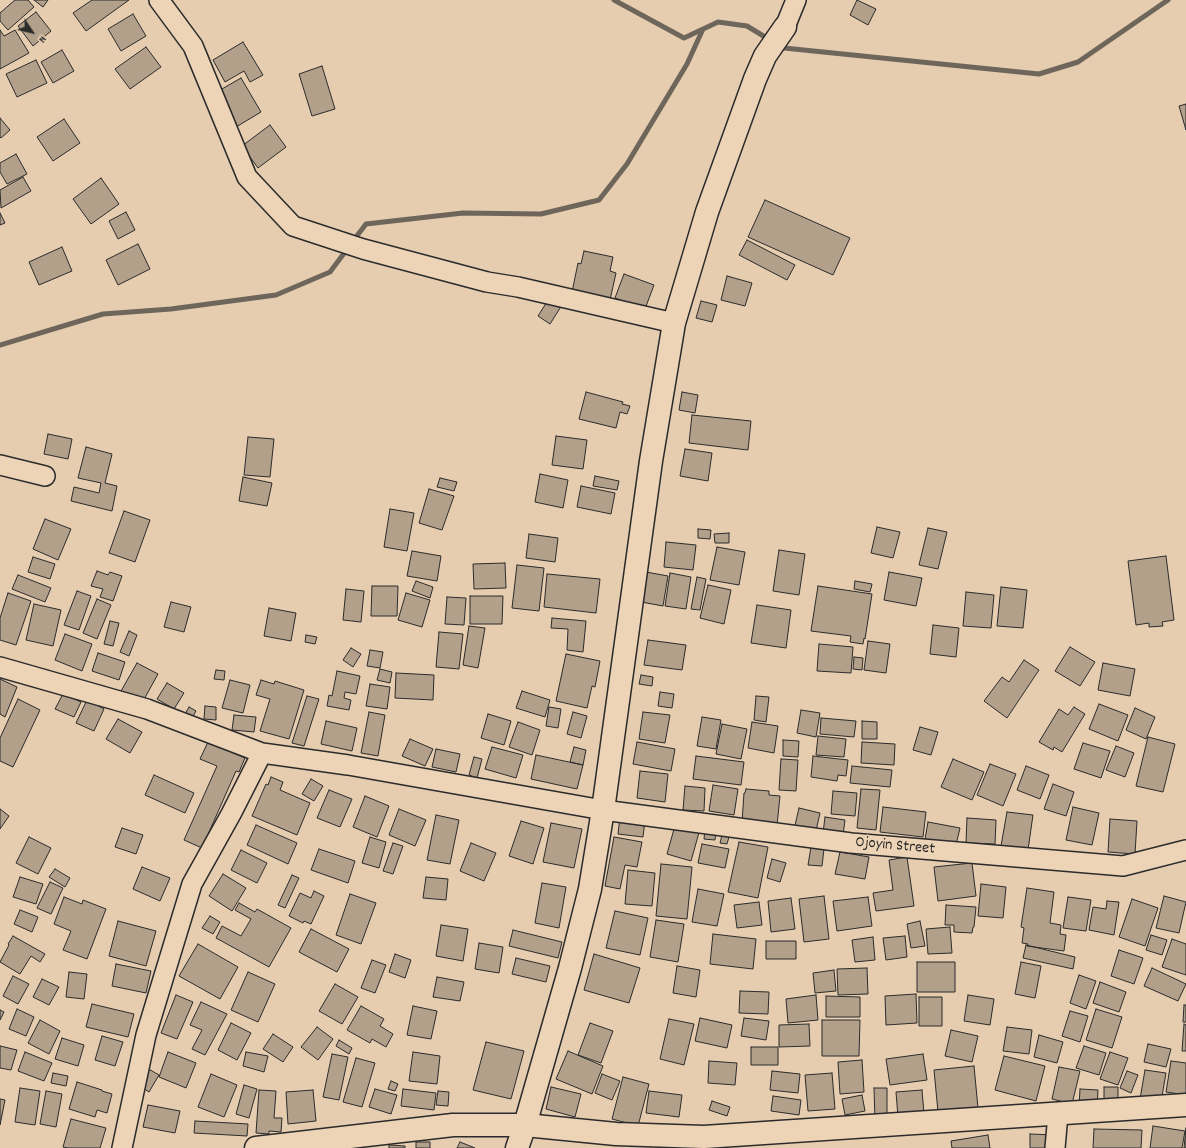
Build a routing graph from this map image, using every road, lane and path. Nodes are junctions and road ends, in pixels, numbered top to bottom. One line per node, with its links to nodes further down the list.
1 (159, 0): 4 (street)
2 (796, 0): 3 (street)
3 (785, 27): 4 (street)
4 (674, 323): 9 (street)
5 (0, 465): 6 (street)
6 (45, 476)
7 (0, 667): 8 (street, Ojoyin Street)
8 (262, 753): 9 (street, Ojoyin Street); 14 (street)
9 (603, 810): 10 (street, Ojoyin Street); 13 (street)
10 (1186, 850)
11 (1186, 1106): 12 (street)
12 (1058, 1114): 13 (street); 17 (street)
13 (525, 1125): 15 (street); 16 (street)
14 (122, 1148)
15 (256, 1148)
16 (517, 1148)
17 (1055, 1148)

